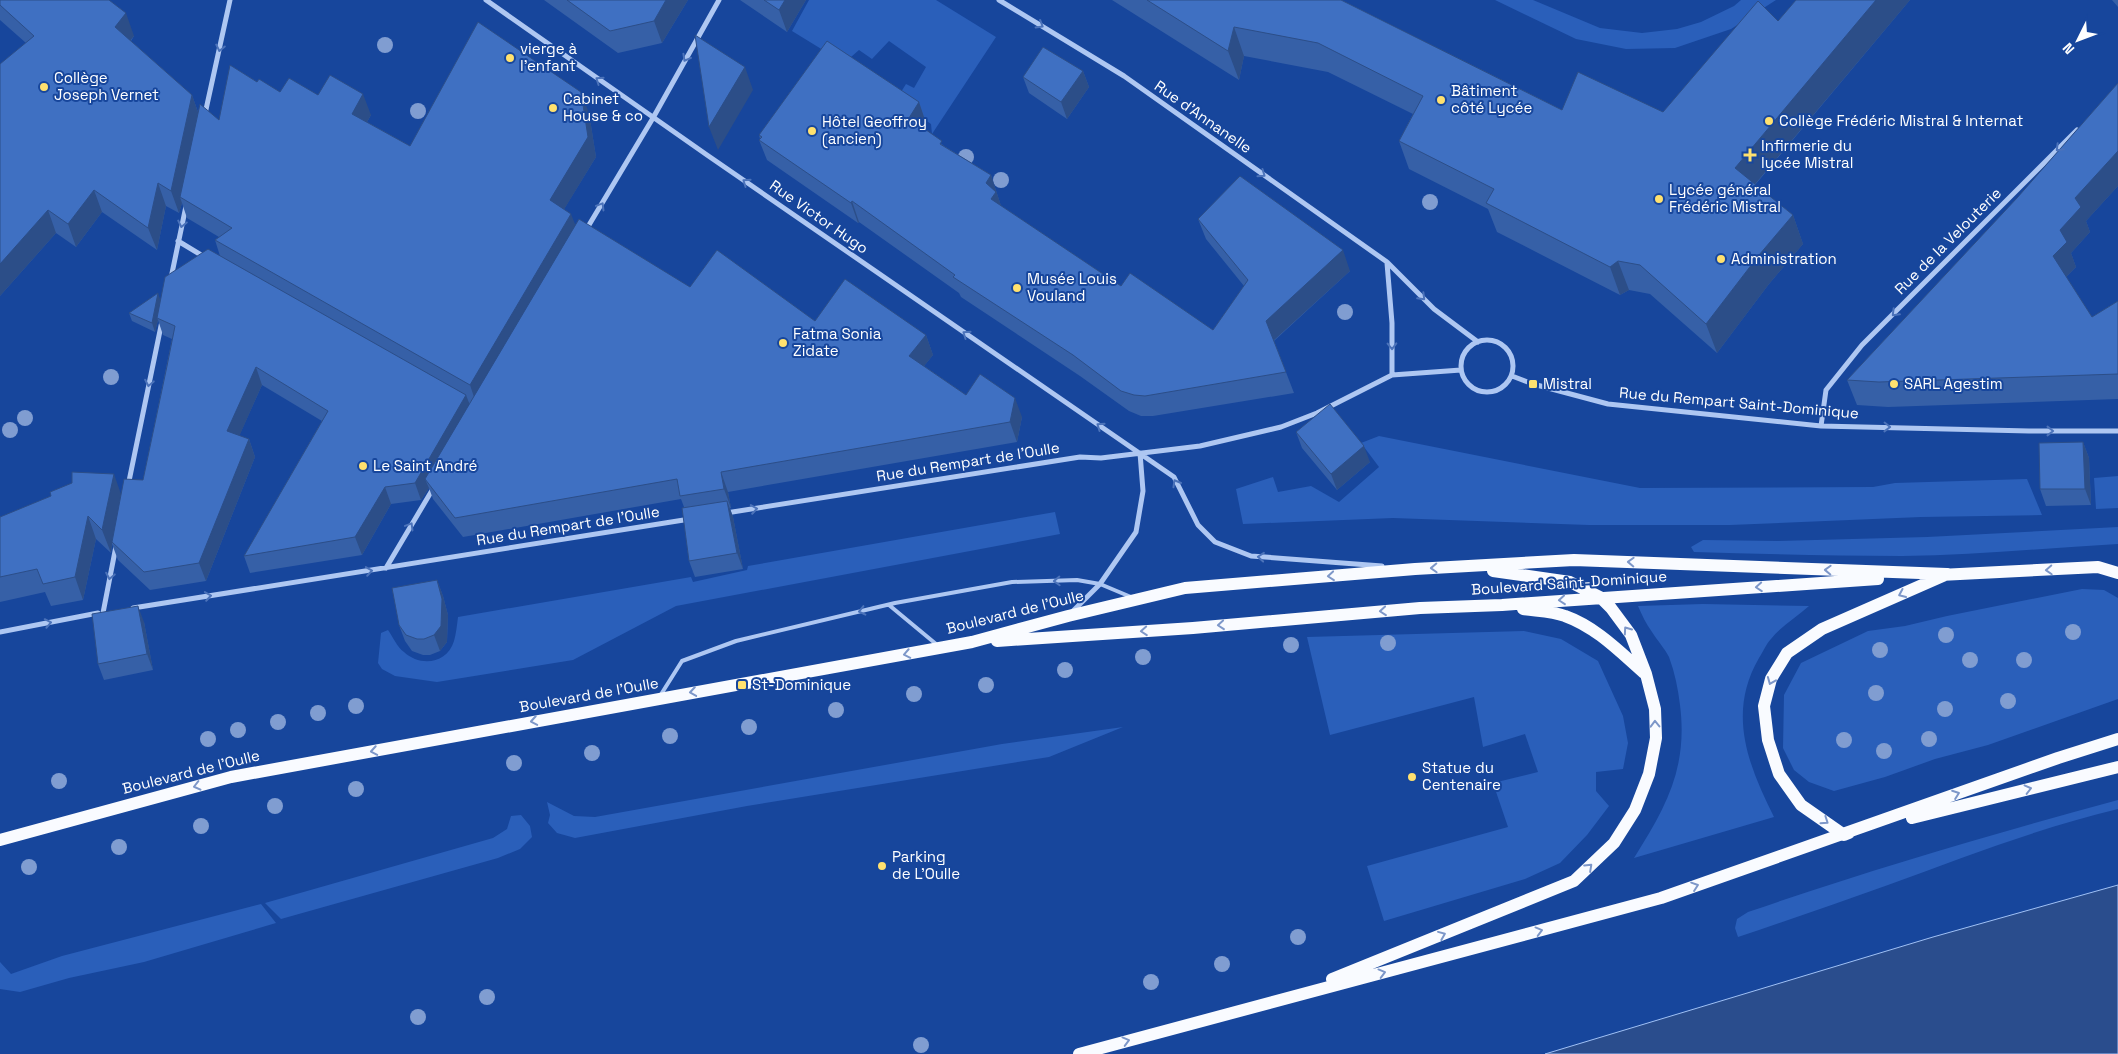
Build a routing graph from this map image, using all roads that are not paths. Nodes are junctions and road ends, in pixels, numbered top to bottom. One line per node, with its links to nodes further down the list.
1 (230, 0): 5 (street, one-way to 5)
2 (486, 0): 6 (street, Rue Victor Hugo, one-way to 2)
3 (719, 0): 6 (street, one-way to 6)
4 (998, 0): 12 (street, Rue d'Annanelle, one-way to 12)
5 (205, 116)
6 (653, 118): 9 (street, one-way to 6); 21 (street, Rue Victor Hugo, one-way to 6)
7 (2084, 124): 19 (street, Rue de la Velouterie, one-way to 19)
8 (186, 203): 10 (street, one-way to 10)
9 (583, 236)
10 (178, 242): 11 (street); 13 (street)
11 (208, 259)
12 (1387, 262): 15 (street, Rue d'Annanelle, one-way to 15); 17 (street, one-way to 17)
13 (170, 280)
14 (164, 310): 23 (street, one-way to 23)
15 (1478, 342): 16 (street); 18 (street)
16 (1461, 370): 17 (street); 18 (street)
17 (1392, 375): 21 (street)
18 (1512, 376): 19 (street, Rue du Rempart Saint-Dominique)
19 (1821, 426): 20 (street, Rue du Rempart Saint-Dominique, one-way to 20)
20 (2118, 430)
21 (1140, 453): 24 (street, Rue du Rempart de l'Oulle, one-way to 21); 26 (street, Rue Victor Hugo, one-way to 21); 35 (street)
22 (439, 477): 31 (street, one-way to 22)
23 (127, 495)
24 (722, 514)
25 (692, 519): 31 (street, Rue du Rempart de l'Oulle)
26 (1198, 525): 32 (street, Boulevard Saint-Dominique, one-way to 26)
27 (117, 544): 43 (street, one-way to 43)
28 (2118, 563): 30 (main road)
29 (1468, 567): 32 (main road, Boulevard Saint-Dominique, one-way to 32); 34 (main road, Boulevard Saint-Dominique, one-way to 29); 37 (main road)
30 (2098, 567): 33 (main road, Boulevard Saint-Dominique); 34 (main road, Boulevard Saint-Dominique, one-way to 34)
31 (386, 568): 41 (street, Rue du Rempart de l'Oulle, one-way to 31)
32 (1415, 569): 36 (main road, Boulevard Saint-Dominique, one-way to 36)
33 (2118, 573)
34 (1947, 574): 37 (main road, Boulevard Saint-Dominique, one-way to 37); 52 (main road, one-way to 52)
35 (1100, 584): 38 (lane); 39 (lane, one-way to 39); 44 (street)
36 (1185, 588): 38 (main road, Boulevard de l'Oulle)
37 (1600, 597): 40 (main road, Boulevard Saint-Dominique, one-way to 40); 48 (main road, one-way to 37)
38 (1138, 599): 44 (main road, Boulevard de l'Oulle)
39 (889, 605): 47 (lane); 49 (lane, one-way to 49)
40 (1502, 605): 46 (main road, Boulevard Saint-Dominique, one-way to 46); 48 (main road)
41 (122, 610)
42 (113, 611): 43 (street)
43 (103, 612): 45 (street, one-way to 43)
44 (1068, 616): 46 (main road, Boulevard de l'Oulle)
45 (0, 632)
46 (972, 642): 47 (main road, Boulevard de l'Oulle)
47 (940, 647): 49 (main road, Boulevard de l'Oulle, one-way to 49)
48 (1646, 674): 54 (main road, one-way to 48)
49 (658, 698): 53 (main road, Boulevard de l'Oulle, one-way to 53)
50 (2118, 739): 52 (main road, one-way to 50)
51 (2118, 767): 52 (main road, one-way to 51)
52 (1844, 834): 54 (main road, one-way to 52)
53 (0, 840)
54 (1284, 999): 55 (main road, one-way to 54)
55 (1079, 1054)

